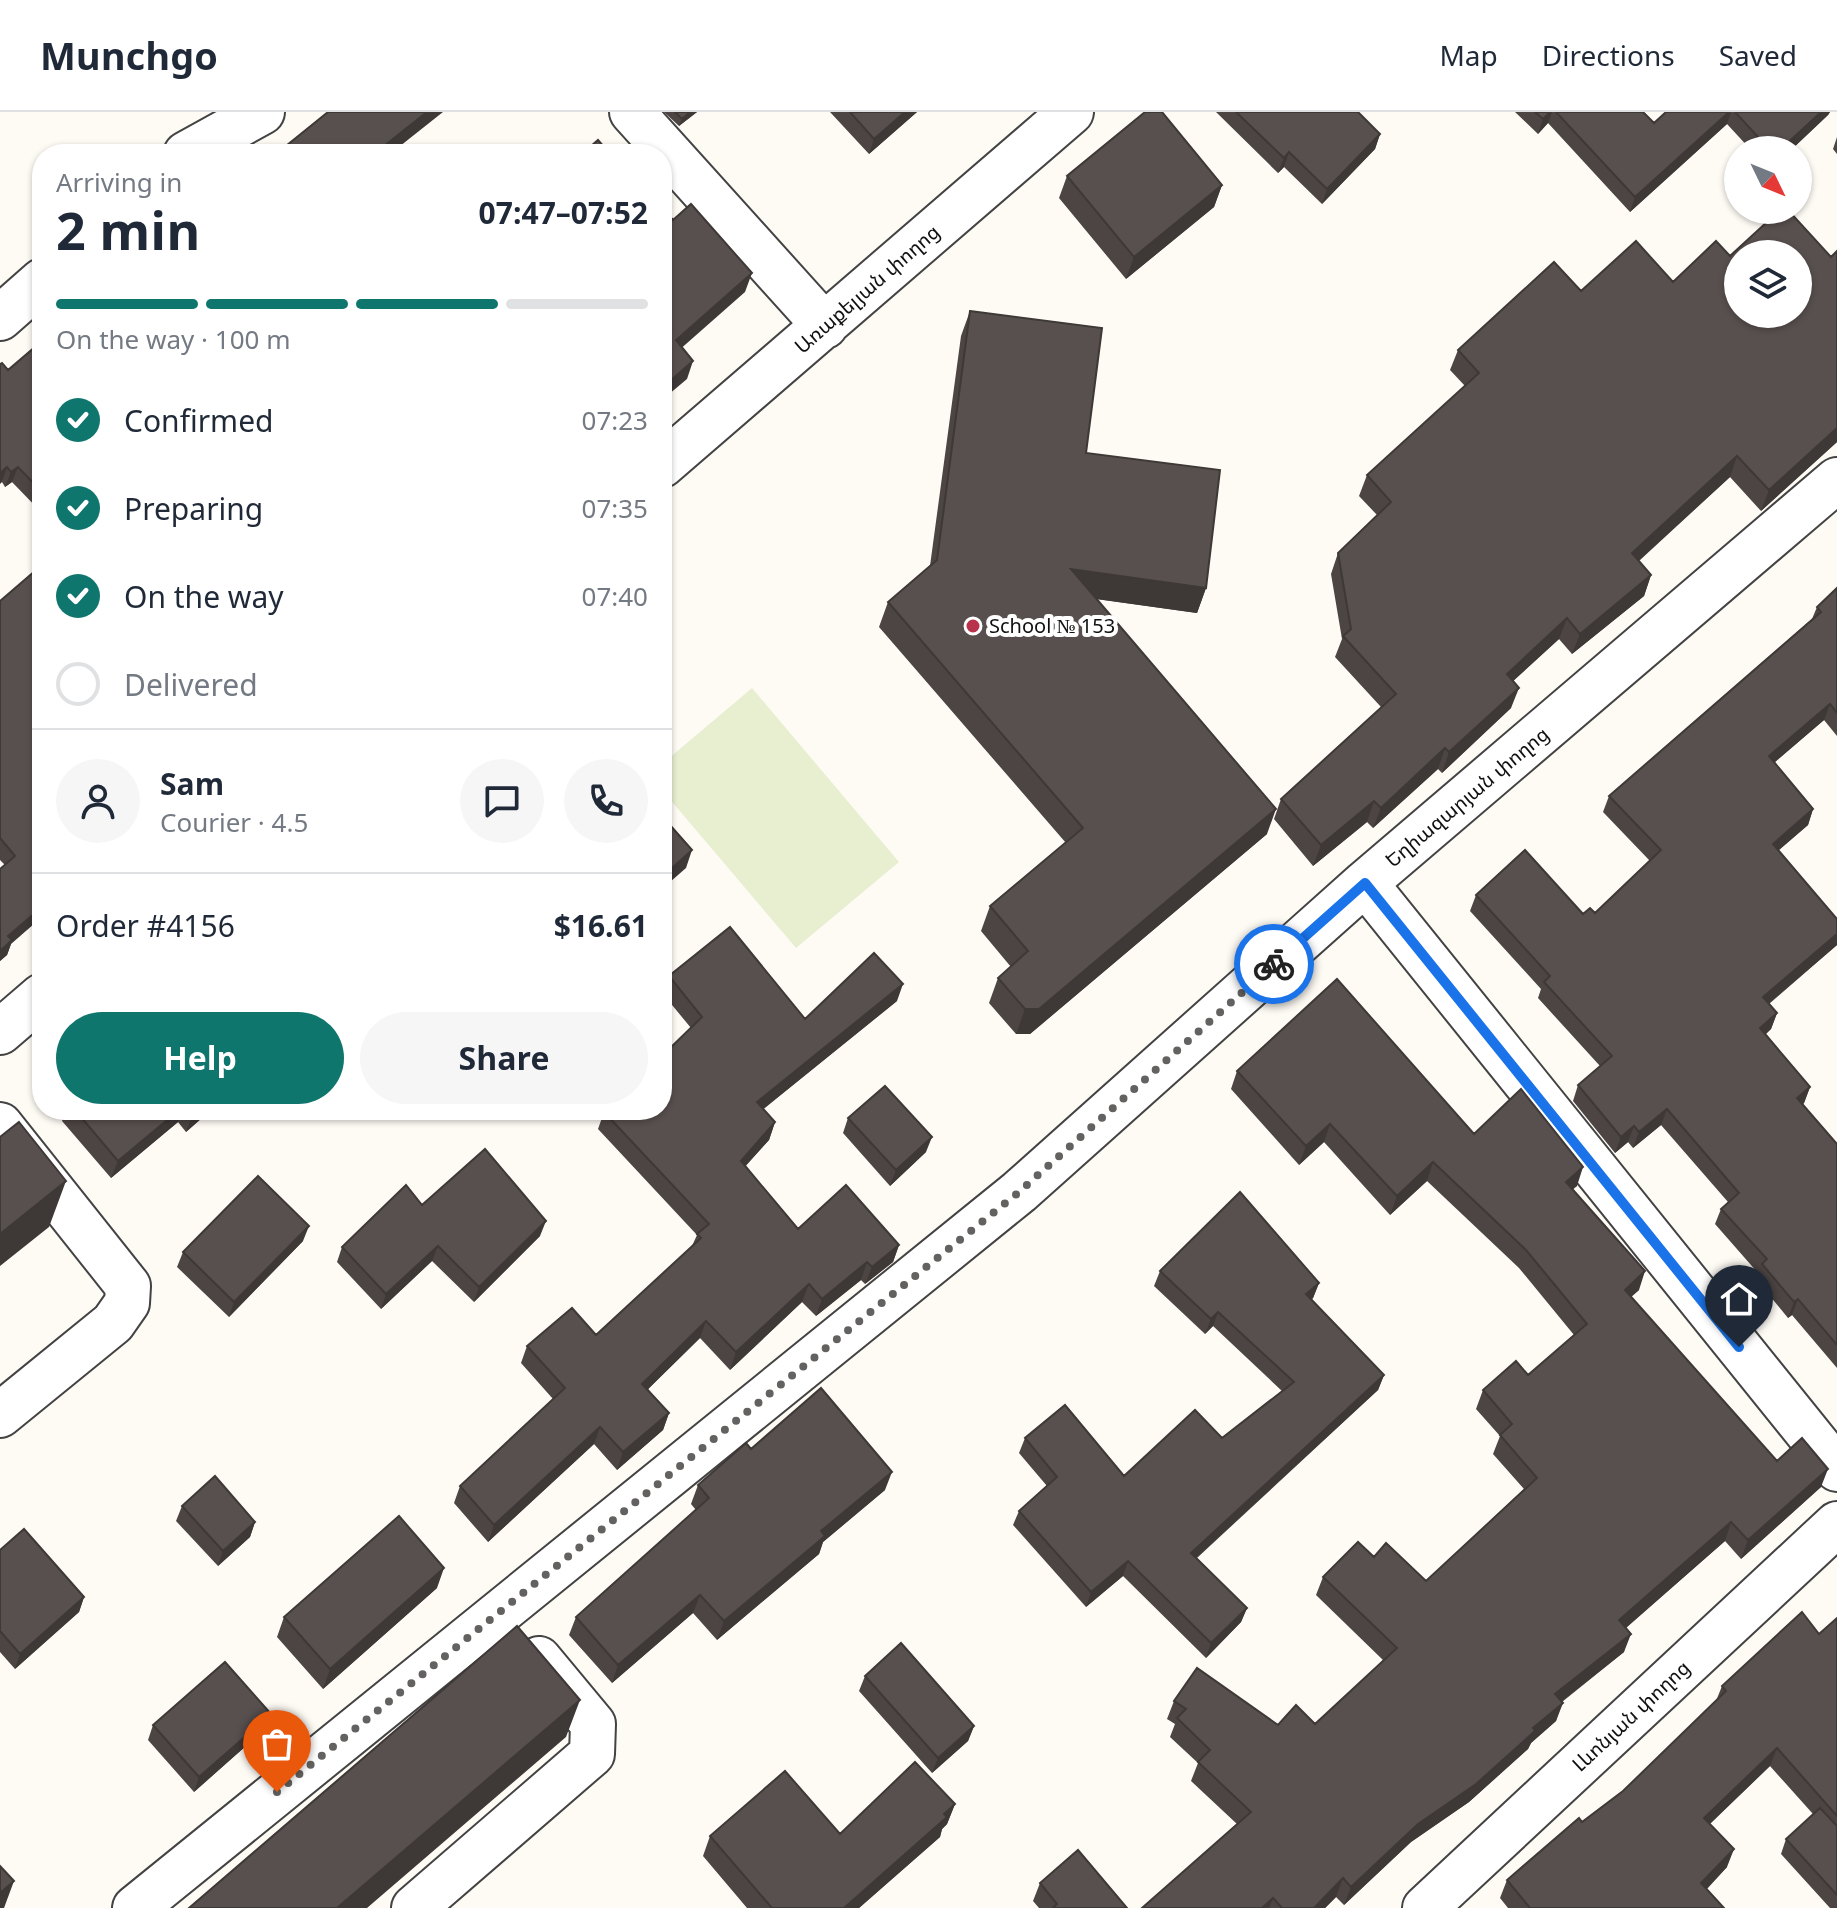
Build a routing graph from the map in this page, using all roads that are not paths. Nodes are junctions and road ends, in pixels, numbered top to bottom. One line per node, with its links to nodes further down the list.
1 (262, 112): 4 (street)
2 (632, 112): 5 (street)
3 (1071, 112): 9 (street, Առաքելյան փողոց)
4 (204, 144)
5 (661, 144)
6 (672, 156): 9 (street)
7 (32, 290): 8 (street)
8 (0, 318)
9 (825, 326): 10 (street, Առաքելյան փողոց)
10 (672, 456)
11 (1837, 480): 12 (street, Եղիազարյան փողոց)
12 (1365, 883): 17 (street); 19 (street, Եղիազարյան փողոց)
13 (32, 1005): 14 (street)
14 (0, 1032)
15 (0, 1125): 16 (street)
16 (0, 1415)
17 (1837, 1469)
18 (1837, 1524): 22 (street, Լևոնյան փողոց)
19 (502, 1614): 20 (street, Եղիազարյան փողոց); 21 (street)
20 (135, 1908)
21 (414, 1908)
22 (1425, 1908)

